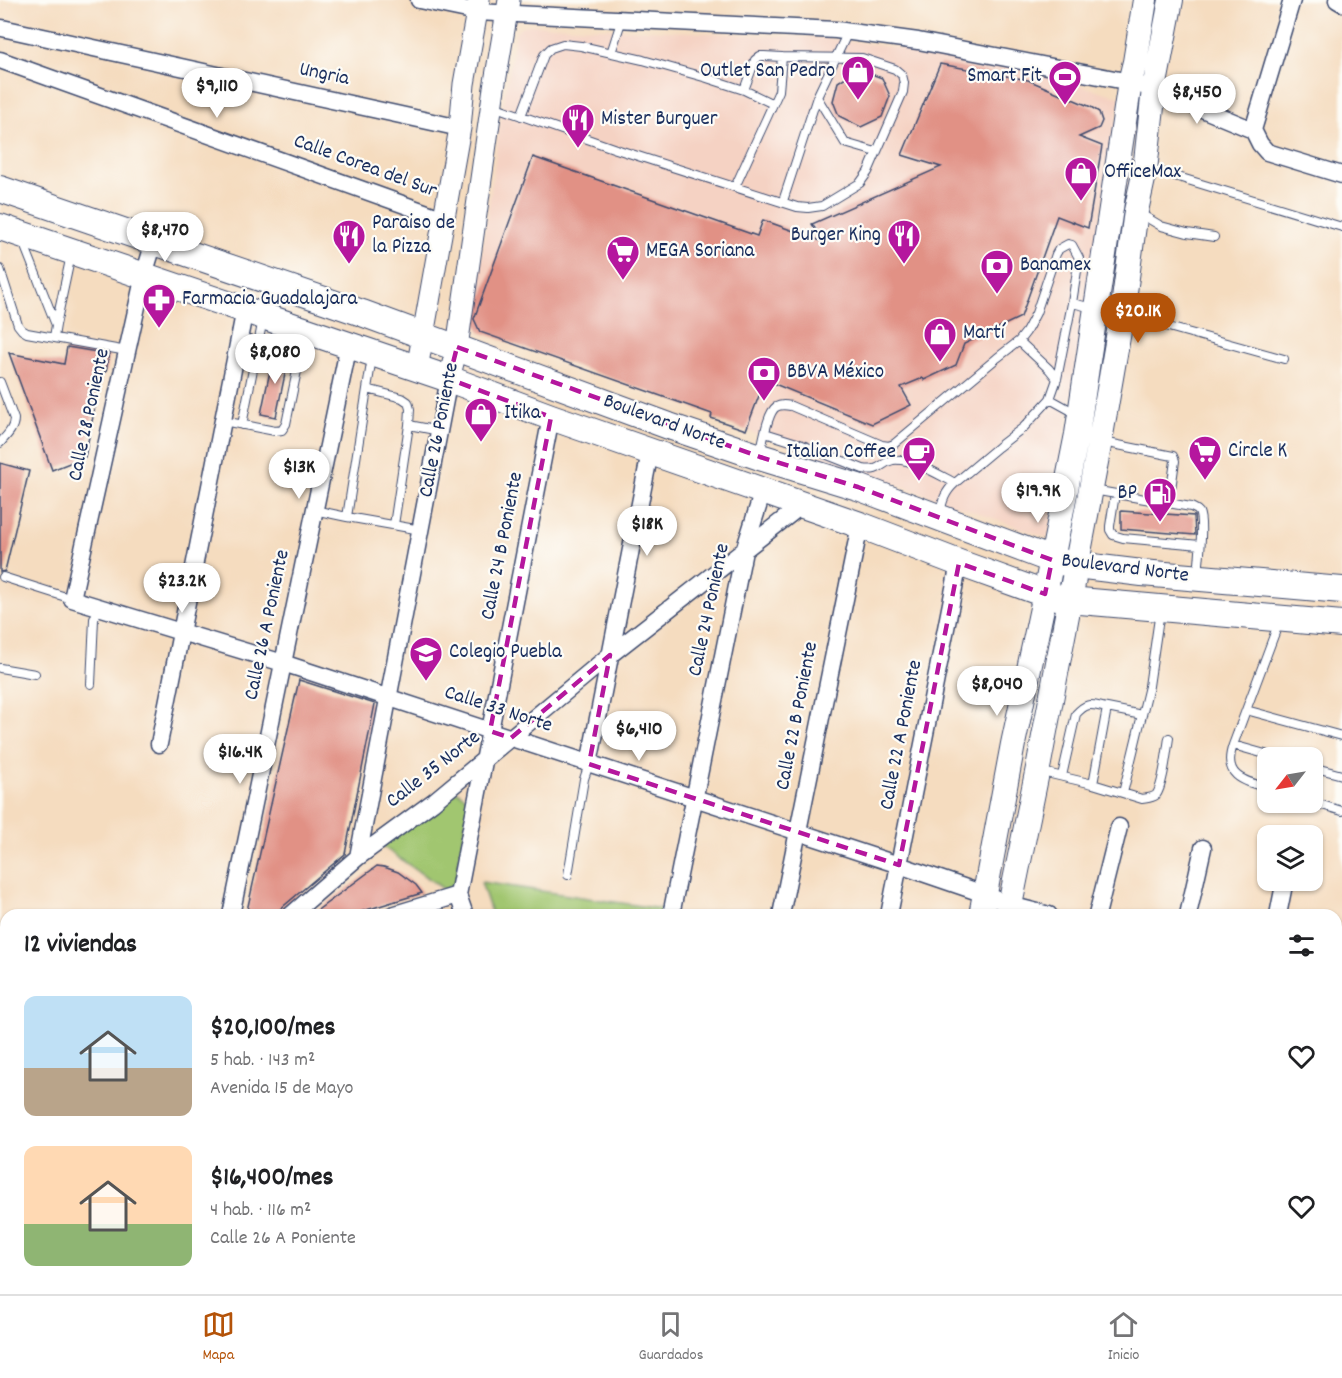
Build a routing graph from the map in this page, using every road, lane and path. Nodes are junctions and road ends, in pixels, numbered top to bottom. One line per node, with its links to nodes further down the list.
1 (419, 0): 7 (street)
2 (1145, 0): 16 (main road)
3 (1171, 0): 18 (main road)
4 (1292, 0): 25 (street)
5 (1337, 0): 6 (street)
6 (1342, 3)
7 (478, 6): 8 (street); 17 (street, Calle 26 Poniente)
8 (507, 7): 9 (street); 20 (street, Calle 26 Poniente)
9 (622, 20): 11 (street); 12 (lane)
10 (2, 28): 24 (street, Ungria)
11 (848, 32): 14 (lane); 16 (street)
12 (611, 53): 19 (lane); 23 (lane)
13 (782, 57): 14 (lane); 19 (lane); 22 (lane)
14 (836, 58): 21 (lane); 26 (lane)
15 (0, 60): 33 (street, Calle Corea del Sur)
16 (1130, 82): 18 (street); 41 (main road)
17 (464, 84): 20 (street); 24 (street, Calle 26 Poniente)
18 (1154, 89): 25 (street); 27 (main road)
19 (744, 90): 22 (lane)
20 (493, 97): 23 (lane); 52 (street, Calle 26 Poniente)
21 (817, 97): 26 (lane); 31 (lane)
22 (773, 104): 29 (lane)
23 (521, 116): 29 (lane)
24 (460, 128): 33 (street, Calle 26 Poniente)
25 (1253, 130): 28 (street)
26 (876, 152): 31 (lane)
27 (1145, 170): 32 (main road); 34 (lane)
28 (1342, 176)
29 (735, 187): 31 (lane)
30 (0, 189): 37 (main road, Boulevard Norte)
31 (783, 201)
32 (1136, 211): 36 (lane); 43 (main road)
33 (444, 219): 45 (street, Calle 26 Poniente)
34 (1342, 227)
35 (10, 230): 38 (main road, Boulevard Norte); 44 (lane)
36 (1214, 237)
37 (154, 242): 40 (street, Calle 28 Poniente); 45 (main road, Boulevard Norte)
38 (72, 251): 40 (main road, Boulevard Norte); 44 (lane)
39 (0, 269): 46 (lane)
40 (144, 275): 42 (main road, Boulevard Norte); 53 (street, Calle 28 Poniente)
41 (1084, 305): 43 (lane); 49 (lane); 58 (lane); 62 (main road)
42 (255, 312): 47 (street); 48 (main road, Boulevard Norte); 50 (lane)
43 (1122, 314): 55 (lane); 68 (main road)
44 (56, 325): 46 (lane)
45 (423, 336): 52 (main road, Boulevard Norte); 56 (street, Calle 26 Poniente)
46 (54, 337): 53 (lane)
47 (239, 338): 50 (lane); 64 (street)
48 (303, 340): 50 (lane); 51 (main road, Boulevard Norte); 65 (lane)
49 (1019, 341): 58 (lane); 70 (lane)
50 (259, 342): 65 (lane)
51 (348, 344): 54 (main road, Boulevard Norte); 80 (street, Calle 26 A Poniente)
52 (457, 347): 57 (street, Calle 26 Poniente); 71 (main road, Boulevard Norte)
53 (127, 351): 94 (street, Calle 28 Poniente)
54 (373, 353): 56 (main road, Boulevard Norte); 60 (lane)
55 (1284, 359)
56 (417, 369): 57 (main road, Boulevard Norte)
57 (449, 379): 63 (main road, Boulevard Norte); 67 (street, Calle 26 Poniente)
58 (1057, 379): 61 (lane)
59 (0, 382): 69 (lane)
60 (367, 389): 66 (lane); 81 (lane)
61 (1050, 399): 62 (lane); 74 (lane)
62 (1080, 416): 88 (main road)
63 (550, 417): 72 (main road, Boulevard Norte); 109 (street, Calle 24 B Poniente)
64 (223, 421): 65 (lane); 99 (street)
65 (242, 425)
66 (409, 425): 67 (lane); 83 (lane)
67 (440, 430): 85 (street, Calle 26 Poniente)
68 (1100, 441): 75 (main road); 78 (lane)
69 (0, 443)
70 (894, 444): 71 (lane); 73 (lane)
71 (762, 445): 73 (lane); 82 (main road, Boulevard Norte)
72 (650, 452): 76 (main road, Boulevard Norte); 100 (street)
73 (896, 460): 74 (lane)
74 (955, 483): 82 (lane)
75 (1090, 489): 77 (lane); 88 (main road)
76 (763, 491): 79 (main road, Boulevard Norte); 87 (street, Calle 24 Poniente)
77 (1115, 494): 78 (lane); 86 (lane)
78 (1169, 503): 86 (lane)
79 (802, 505): 84 (main road, Boulevard Norte); 87 (street, Calle 35 Norte)
80 (314, 510): 81 (lane); 101 (street, Calle 26 A Poniente)
81 (347, 517): 83 (lane)
82 (939, 518): 88 (main road, Boulevard Norte)
83 (394, 525): 85 (lane)
84 (860, 525): 89 (main road, Boulevard Norte); 129 (street, Calle 22 B Poniente)
85 (421, 530): 105 (street, Calle 26 Poniente)
86 (1200, 545): 91 (lane)
87 (744, 551): 100 (street, Calle 35 Norte); 125 (street, Calle 24 Poniente)
88 (1064, 562): 91 (main road, Boulevard Norte); 93 (main road)
89 (959, 563): 93 (main road, Boulevard Norte); 132 (street, Calle 22 A Poniente)
90 (3, 577): 94 (lane)
91 (1198, 579): 92 (main road, Boulevard Norte)
92 (1342, 590)
93 (1057, 597): 96 (main road, Boulevard Norte); 119 (main road); 136 (main road)
94 (72, 599): 95 (street, Calle 33 Norte)
95 (99, 607): 99 (street, Calle 33 Norte); 104 (lane)
96 (1161, 608): 97 (main road, Boulevard Norte); 108 (lane)
97 (1280, 618): 98 (main road, Boulevard Norte); 107 (lane)
98 (1342, 624)
99 (181, 632): 101 (street, Calle 33 Norte); 113 (street)
100 (610, 655): 111 (street, Calle 35 Norte); 117 (street)
101 (283, 663): 105 (street, Calle 33 Norte); 137 (street, Calle 26 A Poniente)
102 (0, 668): 103 (lane)
103 (35, 674)
104 (91, 684)
105 (388, 697): 109 (street, Calle 33 Norte); 131 (street, Calle 26 Poniente)
106 (1107, 708): 108 (lane); 121 (lane); 122 (lane)
107 (1246, 710): 110 (lane); 114 (lane)
108 (1142, 715): 124 (lane)
109 (490, 731): 111 (street, Calle 33 Norte); 116 (street, Calle 24 B Poniente)
110 (1342, 736)
111 (511, 738): 116 (street, Calle 35 Norte); 117 (street, Calle 33 Norte)
112 (1169, 738): 124 (lane)
113 (159, 744)
114 (1233, 745): 115 (lane); 123 (lane)
115 (1257, 752)
116 (484, 759): 131 (street, Calle 35 Norte); 135 (street, Calle 24 B Poniente)
117 (589, 764): 125 (street, Calle 33 Norte); 133 (lane)
118 (1323, 769): 120 (lane)
119 (1038, 771): 121 (lane); 145 (main road)
120 (1342, 775)
121 (1062, 776): 122 (lane)
122 (1093, 783): 124 (lane)
123 (1257, 785)
124 (1123, 793)
125 (694, 798): 129 (street, Calle 33 Norte); 141 (street, Calle 24 Poniente)
126 (1323, 805): 127 (lane)
127 (1342, 811)
128 (1119, 827): 146 (street)
129 (798, 832): 132 (street, Calle 33 Norte); 142 (street, Calle 22 B Poniente)
130 (1203, 848): 147 (street)
131 (358, 857): 138 (street, Calle 35 Norte)
132 (899, 865): 136 (street, Calle 33 Norte); 143 (street, Calle 22 A Poniente)
133 (568, 875)
134 (1283, 891): 148 (street)
135 (458, 895): 139 (street); 140 (street)
136 (982, 904): 144 (street, Calle 33 Norte)
137 (232, 909)
138 (298, 909)
139 (412, 909)
140 (463, 909)
141 (672, 909)
142 (782, 909)
143 (890, 909)
144 (1004, 909)
145 (1009, 909)
146 (1098, 909)
147 (1189, 909)
148 (1279, 909)

